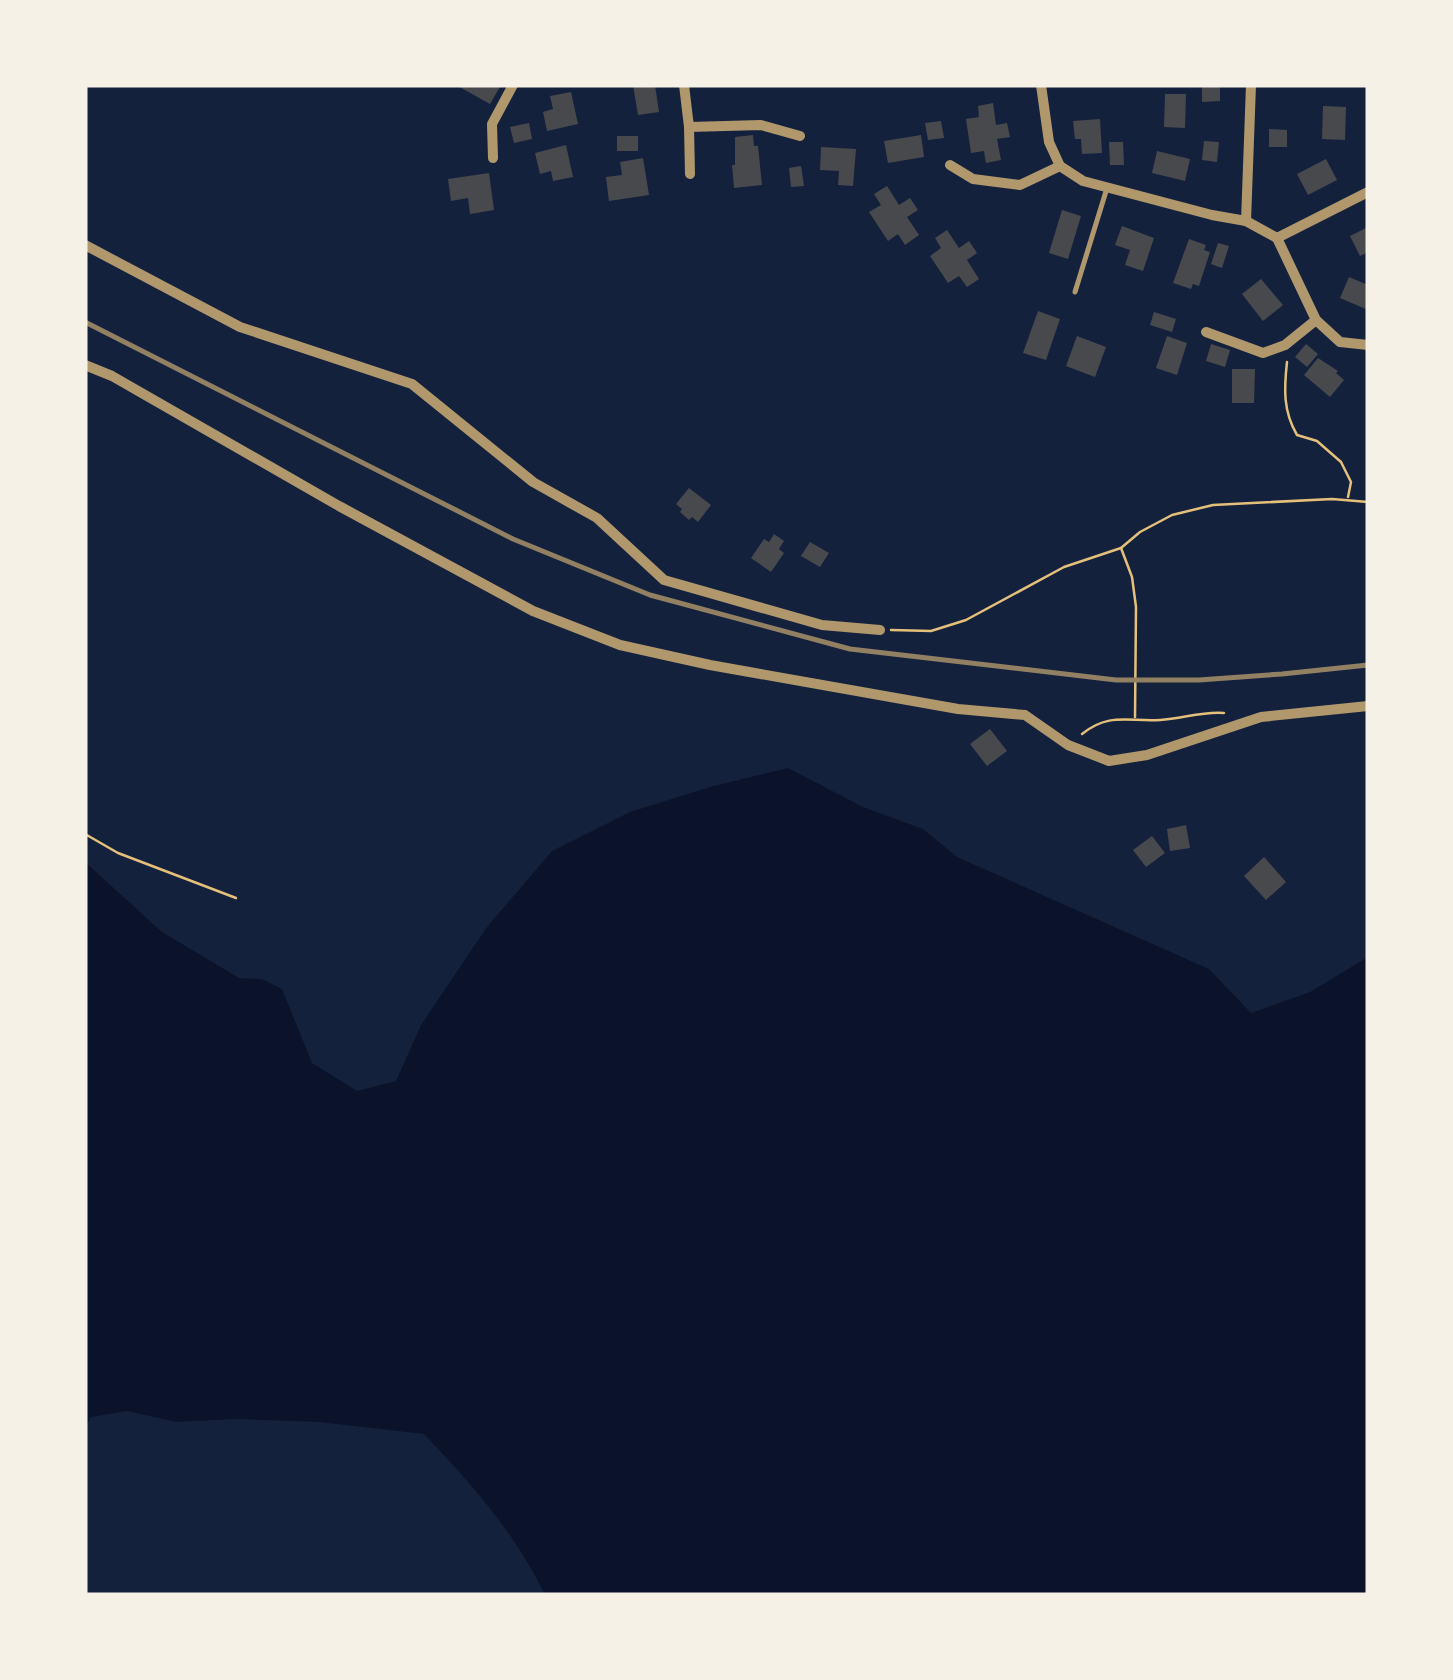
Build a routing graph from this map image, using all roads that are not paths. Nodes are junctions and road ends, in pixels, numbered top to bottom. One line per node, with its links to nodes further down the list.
1 (513, 85): 7 (street)
2 (684, 85): 5 (street)
3 (1041, 85): 9 (street)
4 (1252, 85): 13 (street)
5 (689, 127): 6 (street); 10 (street)
6 (800, 136)
7 (493, 158)
8 (950, 165): 9 (street)
9 (1060, 166): 11 (street)
10 (690, 174)
11 (1107, 188): 13 (street); 16 (lane)
12 (1368, 192): 14 (street)
13 (1246, 221): 14 (street)
14 (1278, 238): 17 (street)
15 (85, 245): 21 (street)
16 (1075, 292)
17 (1316, 320): 18 (street); 19 (street)
18 (1206, 332)
19 (1368, 344)
20 (85, 365): 22 (street)
21 (880, 630)
22 (1368, 706)

